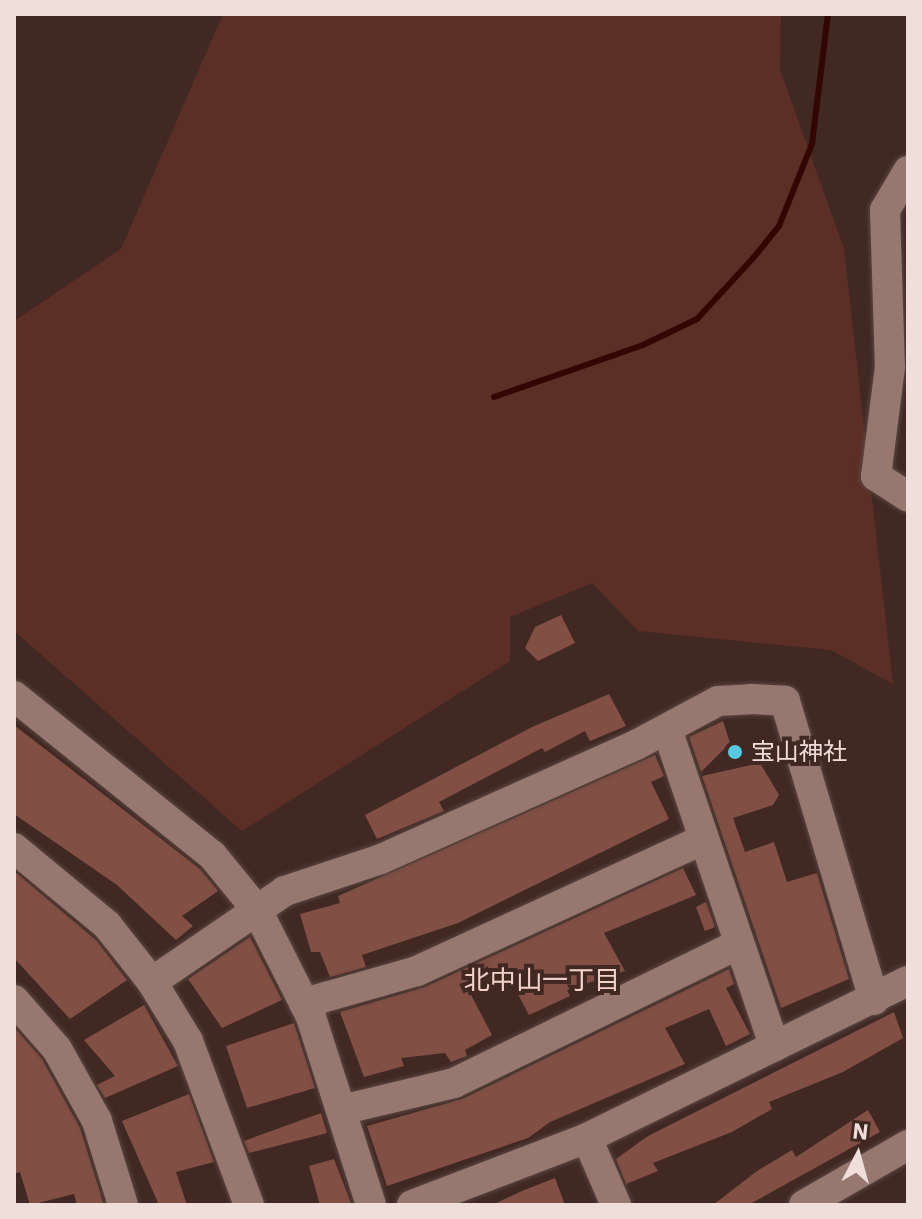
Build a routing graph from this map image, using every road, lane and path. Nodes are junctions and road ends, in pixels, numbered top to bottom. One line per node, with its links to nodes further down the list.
1 (908, 171): 2 (street)
2 (908, 497)
3 (14, 696): 7 (street)
4 (667, 729): 5 (street); 7 (street); 10 (street)
5 (702, 840): 8 (street); 12 (street)
6 (14, 848): 9 (street)
7 (257, 910): 9 (street); 12 (street)
8 (739, 944): 13 (street); 14 (street)
9 (152, 982): 18 (street)
10 (893, 989): 13 (street)
11 (14, 1000): 17 (street)
12 (304, 1003): 14 (street)
13 (774, 1046): 15 (street)
14 (341, 1110): 19 (street)
15 (587, 1138): 20 (street); 21 (street)
16 (908, 1145): 22 (street)
17 (123, 1205)
18 (249, 1205)
19 (371, 1205)
20 (412, 1205)
21 (616, 1205)
22 (804, 1205)

